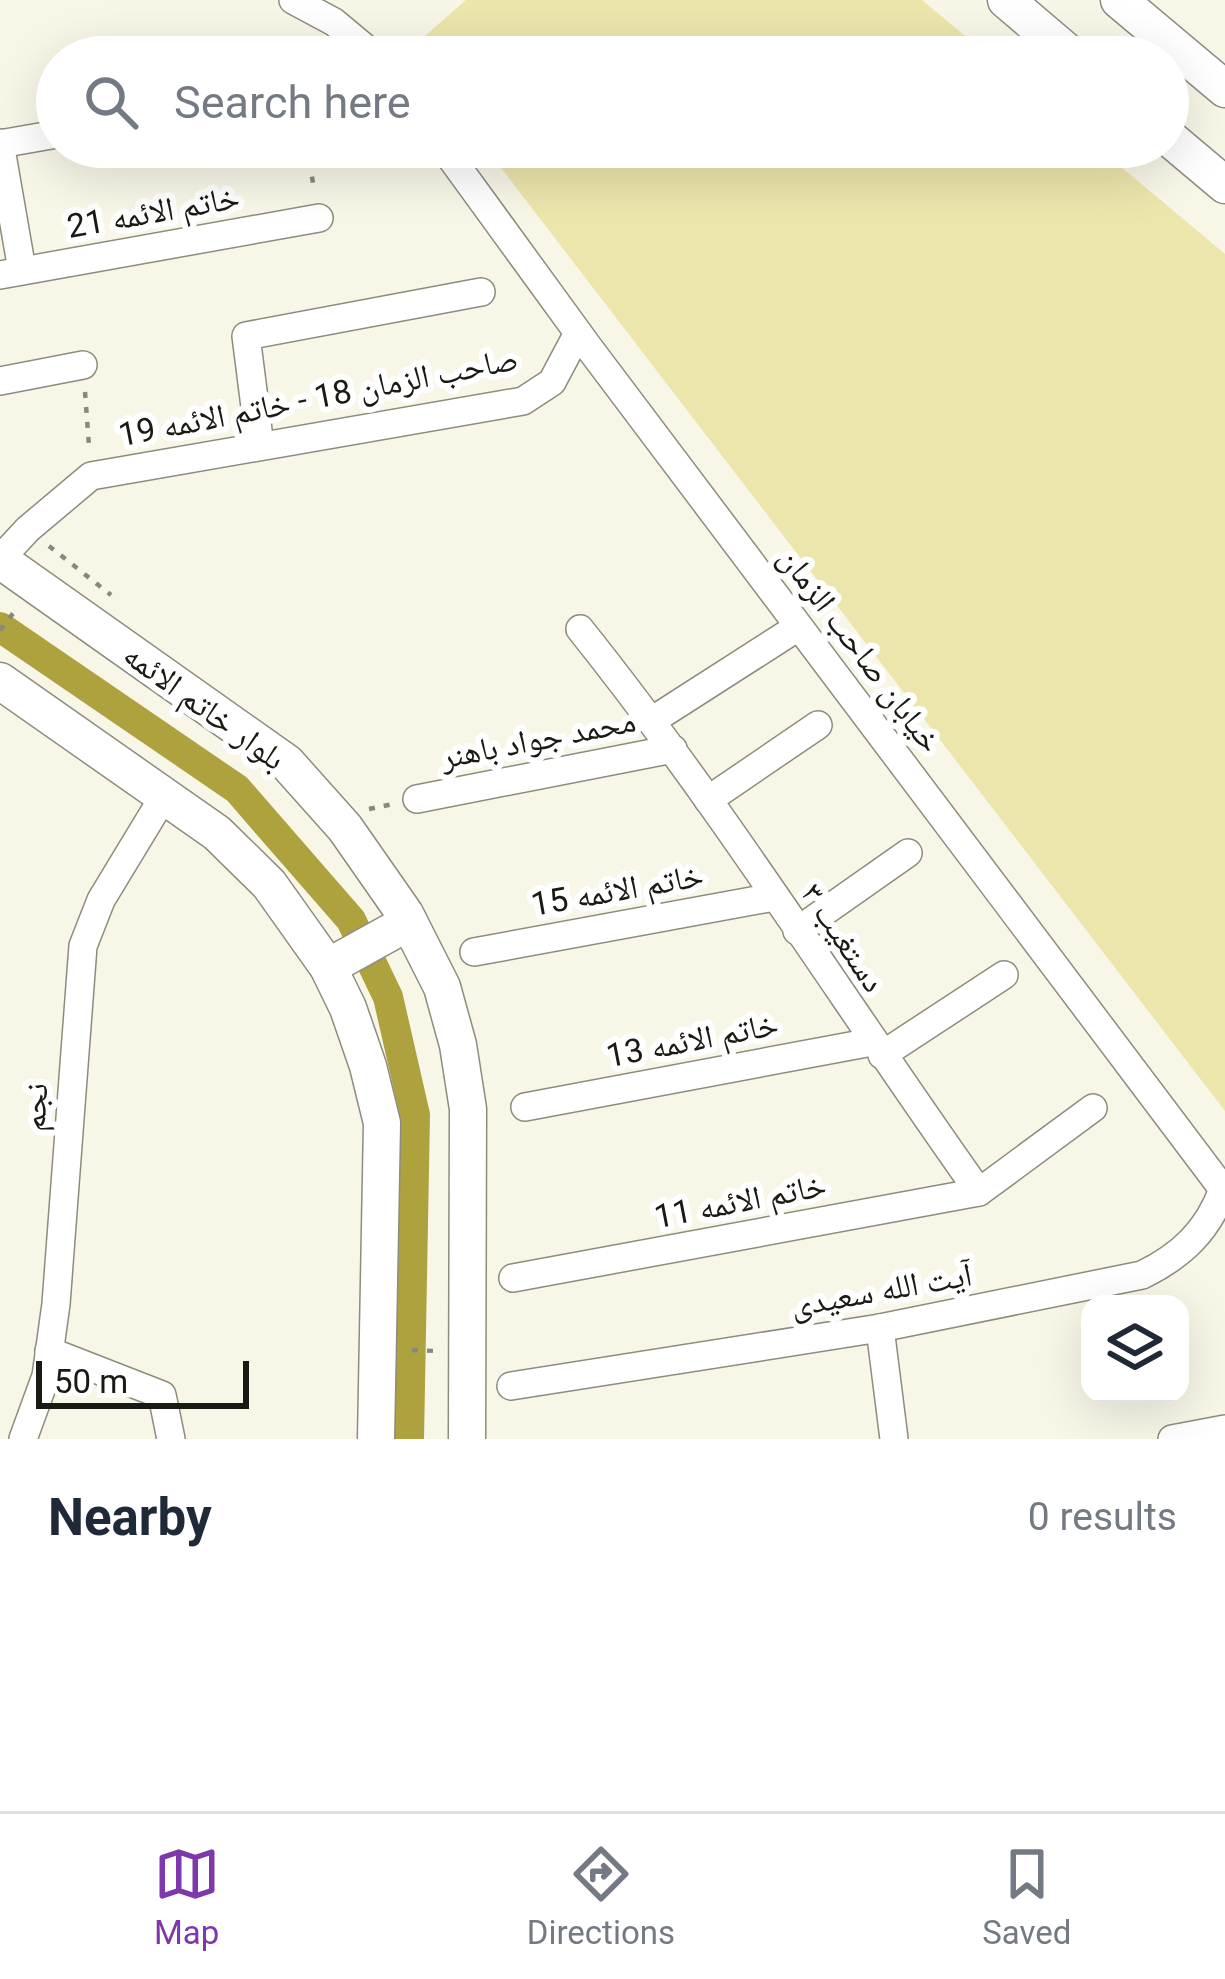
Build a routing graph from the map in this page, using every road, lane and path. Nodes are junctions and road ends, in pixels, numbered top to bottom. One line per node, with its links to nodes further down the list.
1 (293, 0): 4 (street)
2 (1006, 0): 5 (main road)
3 (1119, 0): 6 (main road)
4 (351, 36)
5 (1048, 36)
6 (1162, 36)
7 (1189, 58): 8 (main road)
8 (1225, 88)
9 (36, 138): 10 (street)
10 (0, 144): 16 (street)
11 (1189, 155): 14 (main road)
12 (311, 168): 15 (path)
13 (458, 168): 18 (street, خیابان صاحب الزمان)
14 (1225, 185)
15 (319, 218): 16 (street, خاتم الائمه 21)
16 (11, 272)
17 (481, 292): 21 (street)
18 (578, 333): 21 (street, صاحب الزمان 18 - خاتم الائمه 19); 24 (street, خیابان صاحب الزمان)
19 (83, 365): 20 (street); 22 (path)
20 (0, 381)
21 (260, 446): 22 (street, صاحب الزمان 18 - خاتم الائمه 19)
22 (91, 476): 23 (street, صاحب الزمان 18 - خاتم الائمه 19)
23 (0, 559): 33 (main road, بلوار خاتم الائمه)
24 (798, 627): 27 (street); 44 (street, خیابان صاحب الزمان)
25 (580, 629): 27 (street, دستغیب ۳)
26 (0, 681): 30 (main road)
27 (653, 720): 29 (street, دستغیب ۳)
28 (818, 725): 32 (street)
29 (673, 748): 31 (street, محمد جواد باهنر); 32 (street, دستغیب ۳)
30 (164, 796): 39 (main road); 49 (street, نجم)
31 (417, 799): 33 (path)
32 (708, 800): 35 (street, دستغیب ۳)
33 (334, 816): 36 (main road, بلوار خاتم الائمه)
34 (908, 853): 37 (street)
35 (774, 897): 37 (street, دستغیب ۳); 38 (street, خاتم الائمه 15)
36 (408, 923): 39 (main road); 50 (main road, بلوار خاتم الائمه)
37 (797, 931): 41 (street, دستغیب ۳)
38 (473, 952)
39 (329, 966): 48 (main road)
40 (1004, 975): 41 (street)
41 (877, 1049): 42 (street, خاتم الائمه 13); 45 (street, دستغیب ۳)
42 (525, 1107)
43 (1093, 1108): 45 (street)
44 (1224, 1191): 47 (street, آیت الله سعیدی)
45 (980, 1192): 46 (street, خاتم الائمه 11)
46 (513, 1278)
47 (880, 1328): 51 (street, آیت الله سعیدی); 57 (street)
48 (378, 1350): 50 (path); 55 (main road)
49 (49, 1351): 53 (street, نجم); 54 (street)
50 (468, 1351): 56 (main road, بلوار خاتم الائمه)
51 (511, 1386)
52 (1225, 1429): 58 (street)
53 (23, 1439)
54 (171, 1439)
55 (376, 1439)
56 (467, 1439)
57 (894, 1439)
58 (1172, 1439)

